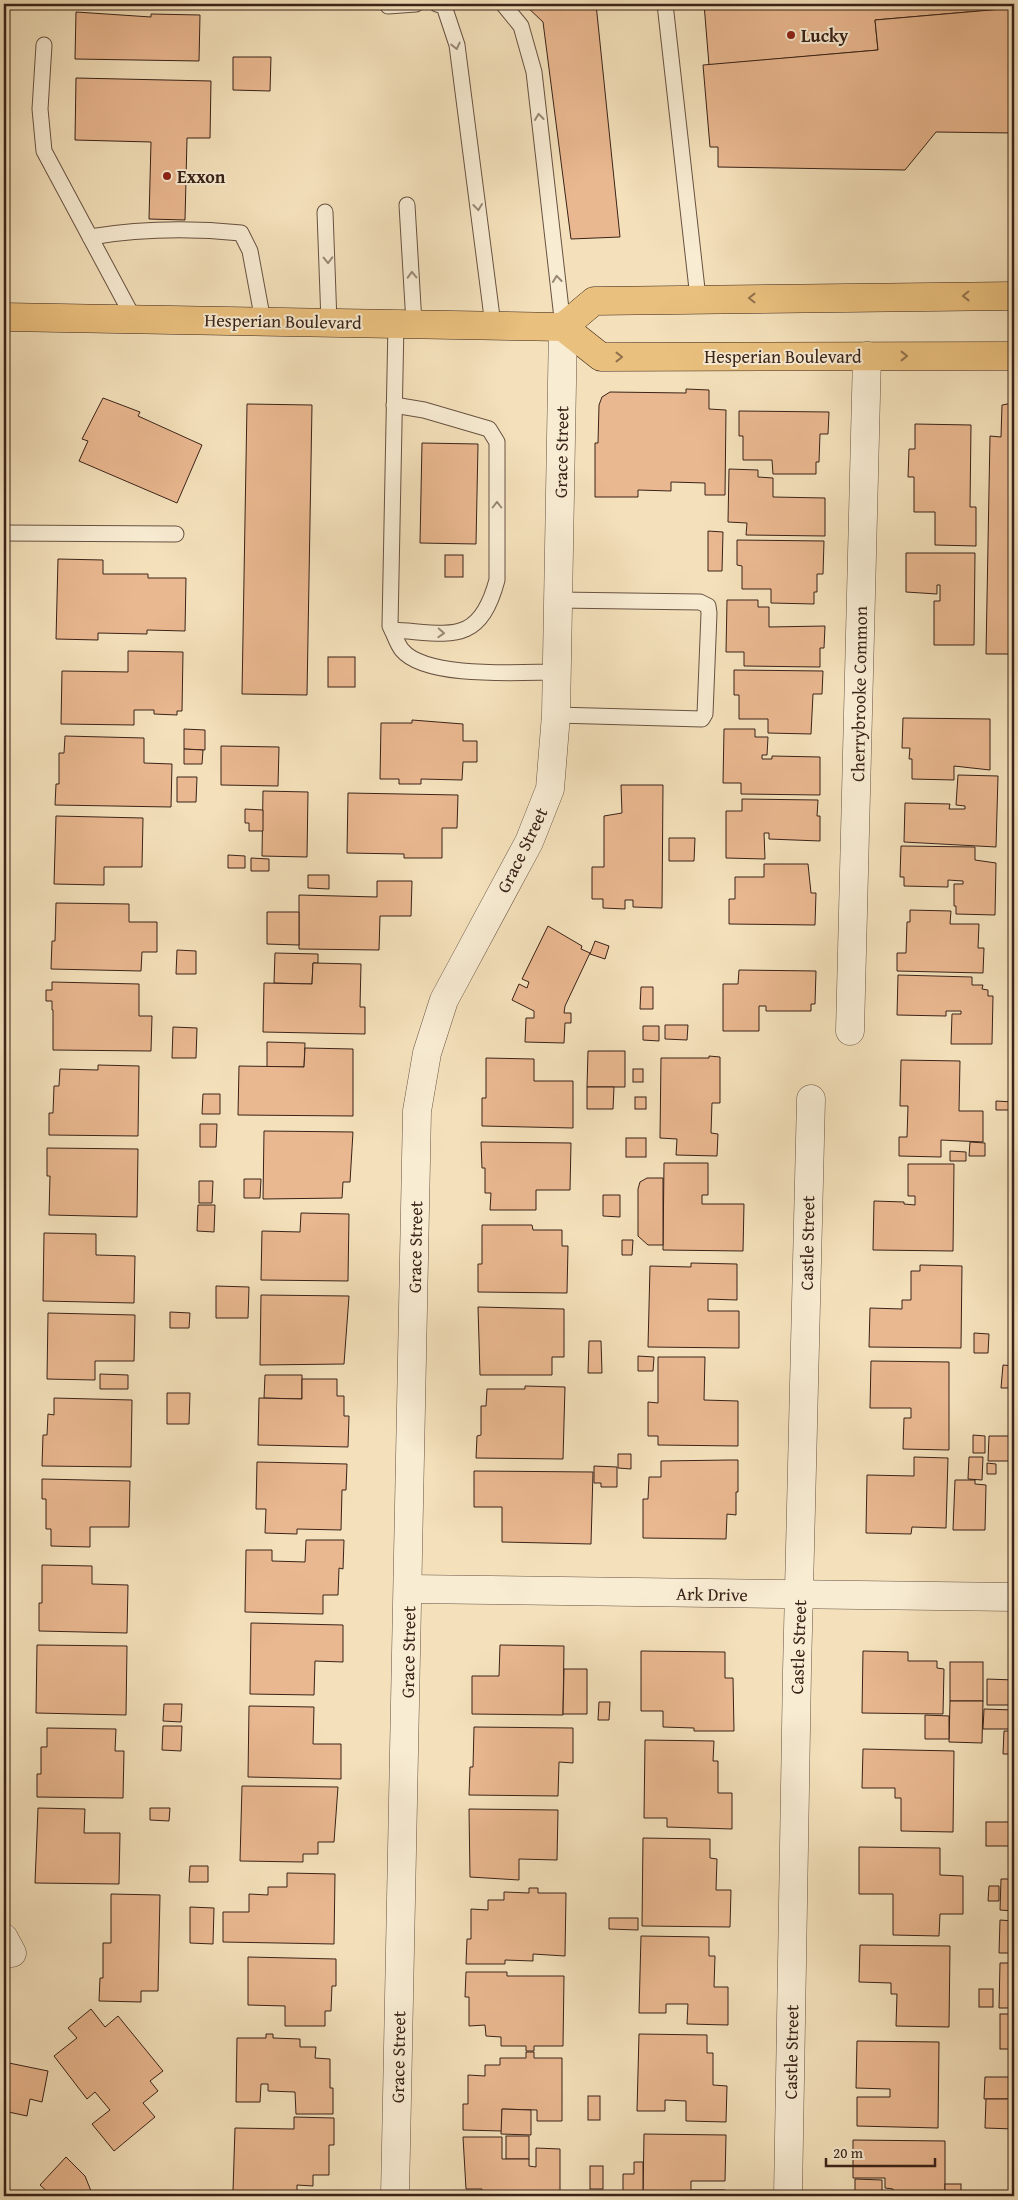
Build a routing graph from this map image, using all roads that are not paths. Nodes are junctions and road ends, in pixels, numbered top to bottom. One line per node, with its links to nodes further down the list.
1 (416, 4): 5 (lane)
2 (437, 4): 17 (lane, one-way to 17)
3 (503, 4): 18 (lane, one-way to 3)
4 (665, 4): 11 (lane)
5 (388, 6)
6 (44, 45): 9 (lane)
7 (407, 205): 16 (lane, one-way to 7)
8 (325, 212): 15 (lane, one-way to 15)
9 (90, 237): 13 (lane); 14 (lane)
10 (1014, 296): 11 (main road, one-way to 11)
11 (698, 298): 18 (main road)
12 (4, 317): 13 (main road, Hesperian Boulevard)
13 (134, 319): 14 (main road, Hesperian Boulevard)
14 (263, 321): 15 (main road, Hesperian Boulevard)
15 (329, 322): 16 (main road, Hesperian Boulevard)
16 (405, 323): 17 (main road, Hesperian Boulevard); 21 (lane)
17 (493, 325): 18 (main road, Hesperian Boulevard)
18 (562, 327): 19 (main road, Hesperian Boulevard, one-way to 19); 24 (street, Grace Street)
19 (867, 356): 20 (main road, Hesperian Boulevard, one-way to 20); 28 (street, Cherrybrooke Common)
20 (1014, 356)
21 (394, 405): 25 (lane); 25 (lane, one-way to 21)
22 (4, 533): 23 (lane)
23 (176, 534)
24 (558, 600): 26 (street, Grace Street); 27 (lane)
25 (392, 630): 26 (lane)
26 (556, 672): 27 (street, Grace Street)
27 (556, 715): 30 (street, Grace Street)
28 (850, 1031)
29 (811, 1099): 31 (street, Castle Street)
30 (409, 1589): 31 (street, Ark Drive); 33 (street, Grace Street)
31 (800, 1596): 32 (street, Ark Drive); 34 (street, Castle Street)
32 (1014, 1597)
33 (395, 2196)
34 (788, 2196)

